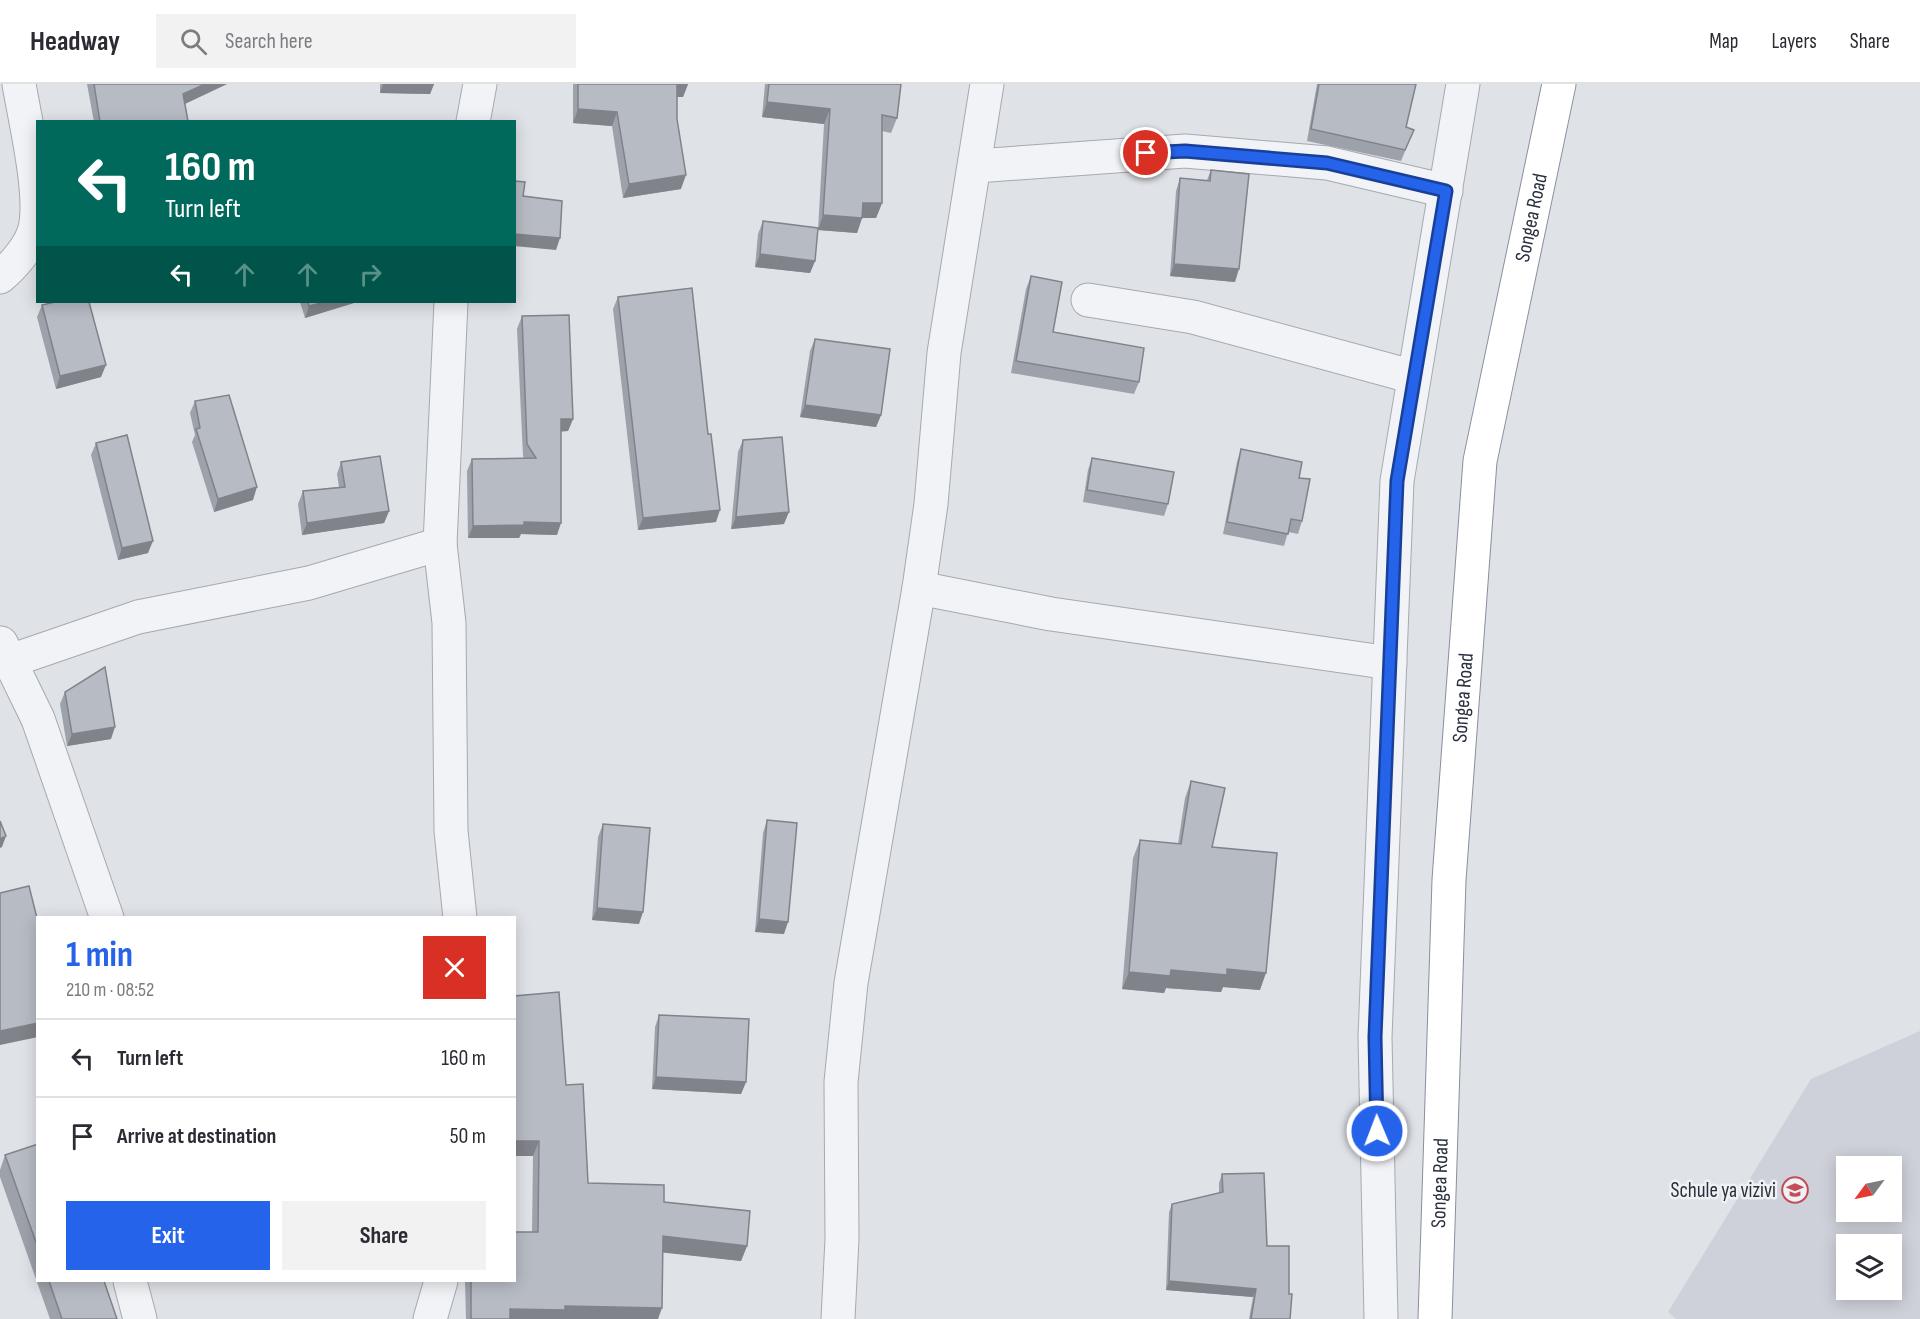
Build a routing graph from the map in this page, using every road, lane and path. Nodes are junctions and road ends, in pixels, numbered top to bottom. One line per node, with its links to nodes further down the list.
1 (19, 84): 9 (street)
2 (480, 84): 6 (street)
3 (987, 84): 7 (street)
4 (1464, 84): 8 (street)
5 (1559, 84): 25 (highway, Songea Road)
6 (473, 120)
7 (976, 166): 8 (street); 14 (street)
8 (1446, 191): 12 (street)
9 (0, 278)
10 (1088, 300): 12 (street)
11 (451, 303): 13 (street)
12 (1414, 377): 16 (street)
13 (441, 544): 15 (street); 18 (street)
14 (920, 588): 16 (street); 23 (street)
15 (5, 651): 17 (street)
16 (1390, 663): 24 (street)
17 (106, 916)
18 (460, 916)
19 (130, 1282): 21 (street)
20 (441, 1282): 22 (street)
21 (140, 1319)
22 (430, 1319)
23 (838, 1319)
24 (1381, 1319)
25 (1435, 1319)

